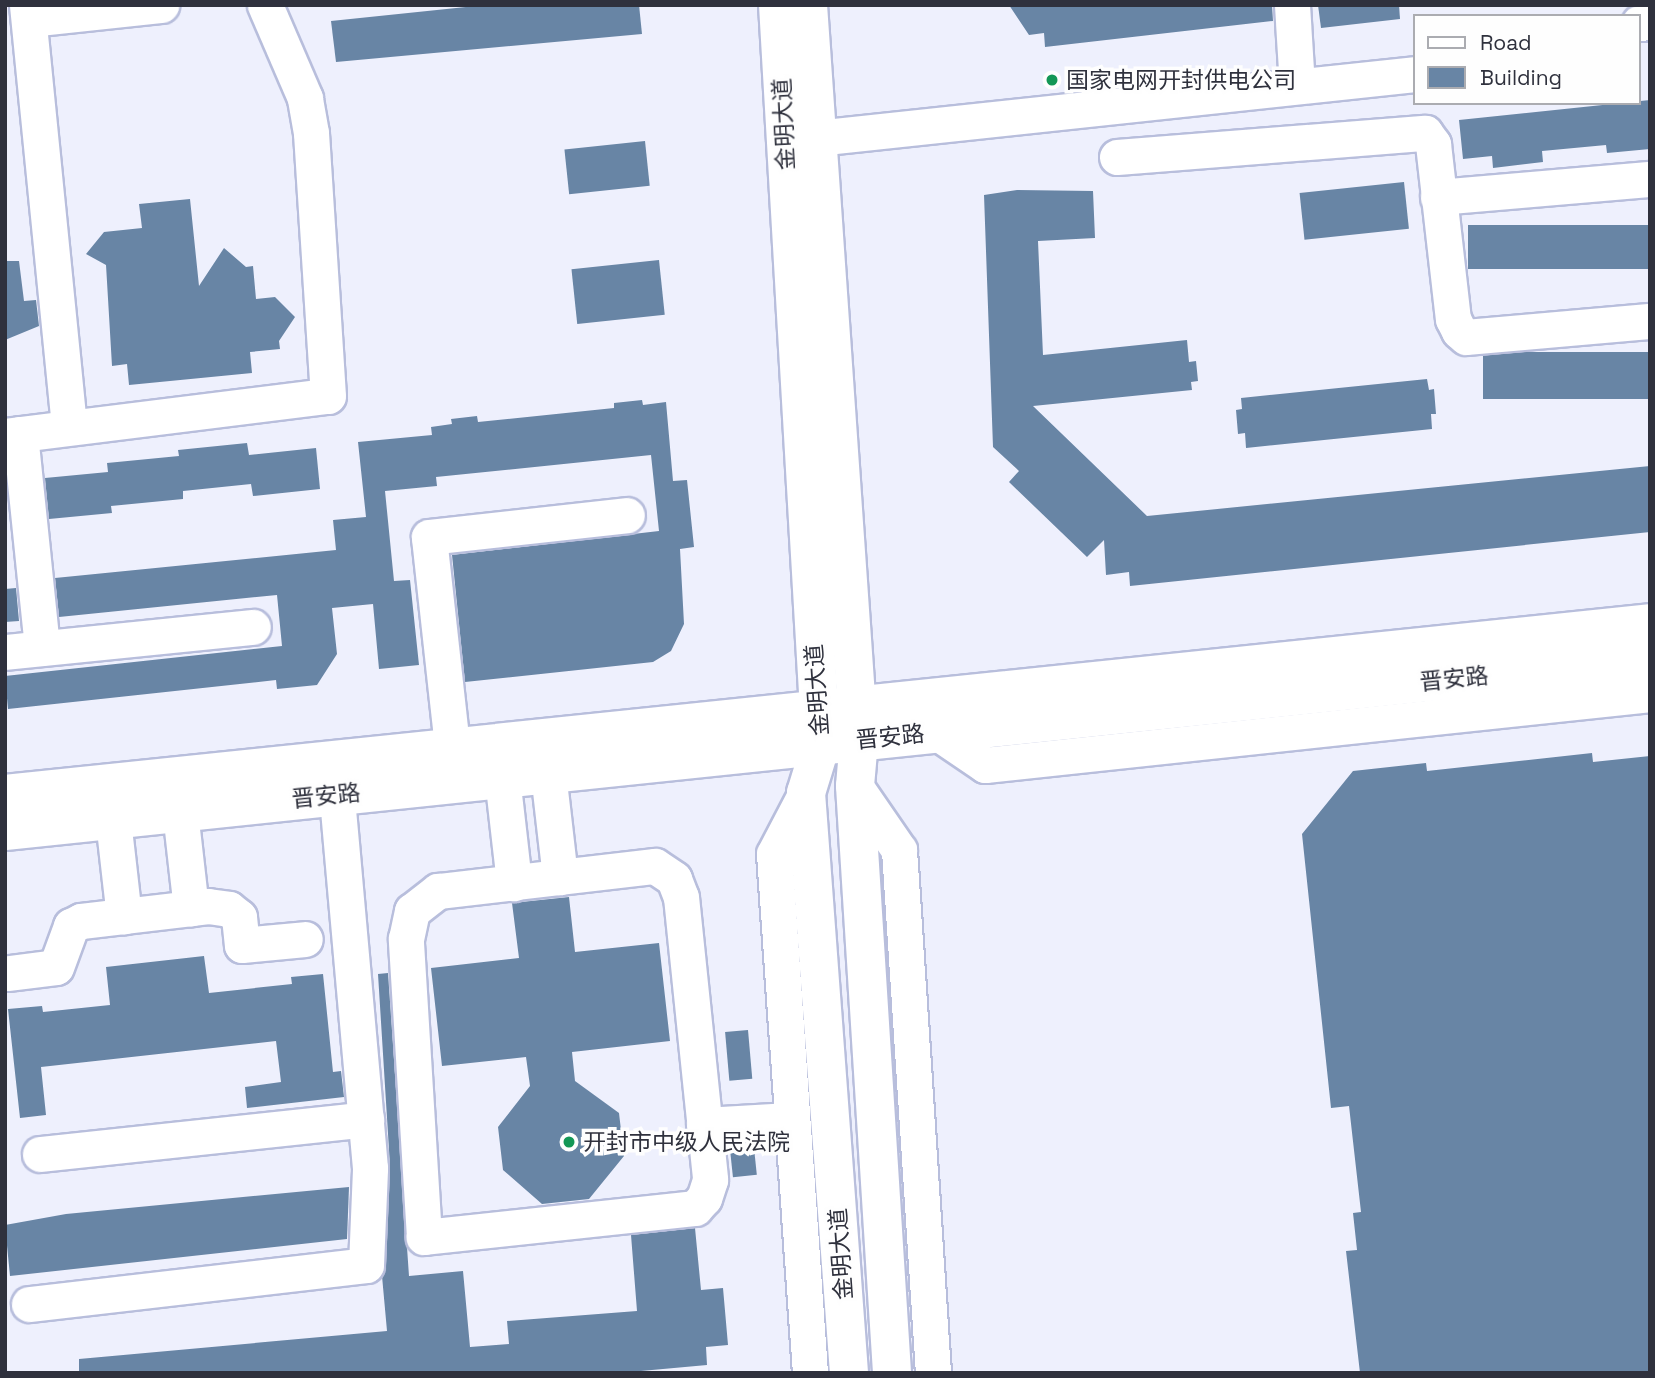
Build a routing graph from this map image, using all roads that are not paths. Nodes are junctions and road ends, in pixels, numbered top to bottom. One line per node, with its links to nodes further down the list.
1 (161, 5): 6 (street)
2 (265, 5): 15 (street)
3 (778, 5): 25 (main road, 金明大道)
4 (808, 5): 10 (main road, 金明大道)
5 (1292, 5): 9 (street)
6 (29, 12): 7 (street)
7 (20, 67): 15 (street)
8 (1414, 74): 9 (street)
9 (1297, 86): 10 (street)
10 (816, 138): 24 (main road, 金明大道)
11 (1117, 156): 13 (street)
12 (1650, 178): 13 (street)
13 (1440, 197): 14 (street)
14 (1650, 321)
15 (69, 427): 16 (street)
16 (13, 435): 20 (street)
17 (627, 515): 27 (street)
18 (1650, 623): 24 (main road, 晋安路)
19 (253, 626): 20 (street)
20 (42, 648): 21 (street)
21 (5, 652)
22 (1650, 659): 26 (main road, 晋安路)
23 (1650, 694): 26 (street)
24 (857, 722): 25 (main road, 晋安路); 26 (main road, 晋安路); 30 (main road, 金明大道)
25 (819, 727): 27 (main road, 晋安路); 28 (main road, 晋安路); 31 (main road, 金明大道)
26 (938, 733)
27 (452, 746): 32 (main road, 晋安路)
28 (548, 773): 29 (main road, 晋安路); 37 (street)
29 (502, 777): 33 (main road, 晋安路); 38 (street)
30 (855, 786): 50 (main road, 金明大道); 51 (street)
31 (806, 793): 44 (street); 49 (main road, 金明大道)
32 (5, 794)
33 (337, 795): 34 (main road, 晋安路); 43 (street)
34 (180, 812): 35 (main road, 晋安路); 39 (street)
35 (113, 820): 36 (main road, 晋安路); 40 (street)
36 (5, 831)
37 (560, 877): 38 (street); 45 (street)
38 (514, 883): 45 (street)
39 (191, 908): 40 (street); 41 (street)
40 (124, 916): 42 (street)
41 (305, 939)
42 (9, 973)
43 (366, 1119): 46 (street); 47 (street)
44 (790, 1120): 45 (street); 48 (street)
45 (704, 1125)
46 (40, 1154)
47 (29, 1304)
48 (810, 1373)
49 (849, 1373)
50 (892, 1373)
51 (933, 1373)

